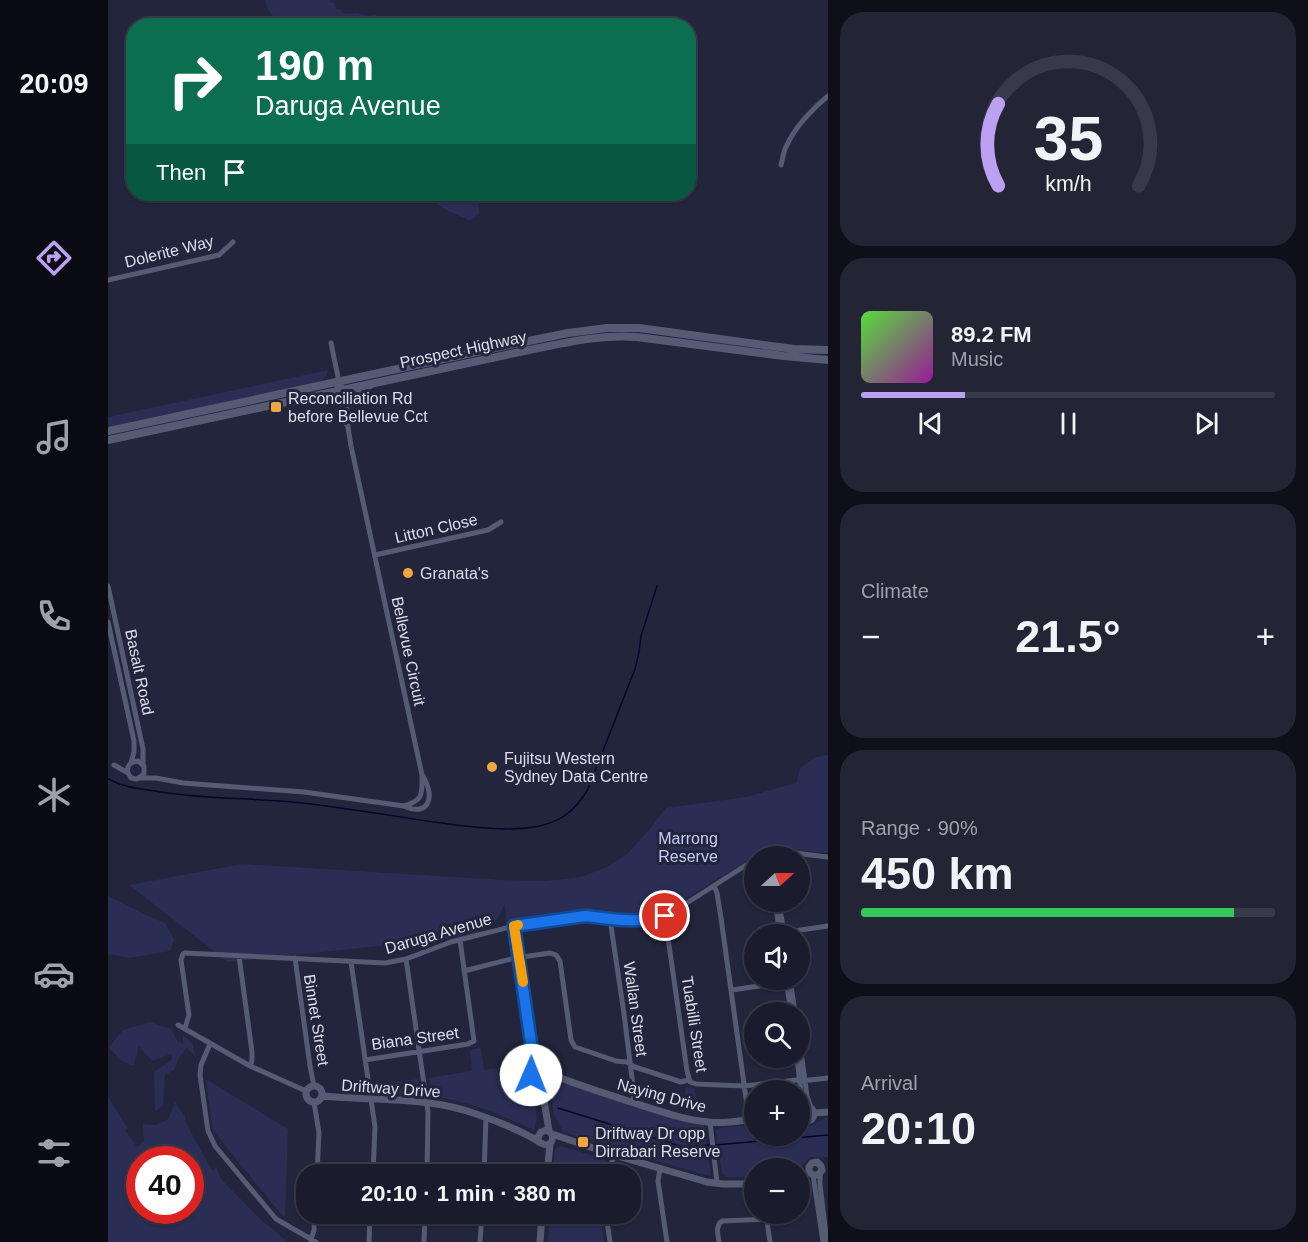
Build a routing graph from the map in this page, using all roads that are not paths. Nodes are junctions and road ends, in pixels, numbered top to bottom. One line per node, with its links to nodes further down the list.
1 (828, 96): 2 (street)
2 (781, 165)
3 (233, 242): 4 (street, Dolerite Way)
4 (108, 280)
5 (331, 342): 9 (street)
6 (828, 350): 9 (main road, Prospect Highway)
7 (828, 360): 8 (main road, Prospect Highway)
8 (378, 382): 9 (main road, Prospect Highway); 10 (street)
9 (339, 388): 10 (street, Bellevue Circuit); 11 (street, Bellevue Circuit); 12 (main road, Prospect Highway); 13 (main road, Prospect Highway)
10 (347, 410): 11 (street, Bellevue Circuit)
11 (348, 427): 15 (street, Bellevue Circuit)
12 (108, 431)
13 (108, 440)
14 (501, 522): 15 (street, Litton Close)
15 (375, 555): 23 (street, Bellevue Circuit)
16 (108, 586): 20 (street, Basalt Road)
17 (108, 622): 18 (street, Basalt Road)
18 (130, 764): 19 (street); 20 (street); 21 (street)
19 (111, 765): 21 (street)
20 (143, 765): 22 (street); 23 (street)
21 (128, 773): 22 (street)
22 (140, 778): 23 (street, Bellevue Circuit)
23 (156, 778)
24 (810, 856): 25 (street)
25 (828, 857)
26 (744, 866): 27 (street, Daruga Avenue)
27 (714, 886): 28 (street, Daruga Avenue); 41 (street)
28 (665, 916): 29 (street, Daruga Avenue); 54 (street, Tuabilli Street)
29 (610, 919): 30 (street, Daruga Avenue); 47 (street, Wallan Street)
30 (516, 925): 33 (street, Daruga Avenue); 35 (street)
31 (828, 926): 32 (street)
32 (810, 929)
33 (460, 940): 37 (street, Daruga Avenue); 39 (street, Biana Street)
34 (239, 956): 36 (street, Daruga Avenue); 43 (street, Daruga Avenue); 48 (street)
35 (521, 957): 39 (street); 47 (street); 51 (street)
36 (294, 958): 38 (street, Daruga Avenue); 57 (street, Binnet Street)
37 (406, 959): 38 (street, Daruga Avenue); 45 (street)
38 (351, 962): 46 (street)
39 (464, 971): 45 (street, Biana Street)
40 (744, 988): 41 (street)
41 (732, 990): 58 (street)
42 (178, 1025): 43 (street)
43 (185, 1028): 44 (street)
44 (210, 1044): 48 (street); 90 (street)
45 (420, 1051): 46 (street, Biana Street); 64 (street)
46 (365, 1060): 61 (street)
47 (630, 1063): 54 (street); 63 (street, Wallan Street)
48 (250, 1066): 59 (street)
49 (800, 1068): 55 (street)
50 (802, 1068): 55 (street)
51 (539, 1071): 53 (street, Naying Drive); 56 (street); 56 (street)
52 (828, 1078): 55 (street, Tuabilli Street)
53 (563, 1080): 56 (street, Naying Drive); 63 (street, Naying Drive)
54 (688, 1080): 58 (street, Tuabilli Street)
55 (803, 1080)
56 (541, 1083): 70 (street)
57 (314, 1086): 59 (street); 60 (street)
58 (744, 1086)
59 (306, 1091): 62 (street)
60 (322, 1096): 61 (street, Driftway Drive); 62 (street)
61 (371, 1100): 64 (street, Driftway Drive); 73 (street)
62 (314, 1102): 72 (street)
63 (633, 1102): 69 (street, Naying Drive)
64 (427, 1103): 67 (street, Driftway Drive); 74 (street)
65 (810, 1112): 66 (street)
66 (828, 1112)
67 (486, 1118): 70 (street, Driftway Drive); 75 (street)
68 (744, 1121): 69 (street, Naying Drive)
69 (710, 1122): 80 (street)
70 (545, 1138): 71 (street, Driftway Drive); 76 (street)
71 (614, 1155): 77 (street); 78 (street, Driftway Drive)
72 (317, 1164)
73 (374, 1164)
74 (427, 1164)
75 (484, 1164)
76 (545, 1164)
77 (611, 1164)
78 (660, 1168): 80 (street, Driftway Drive); 96 (street)
79 (818, 1170): 99 (street)
80 (717, 1183): 81 (street, Driftway Drive)
81 (744, 1184)
82 (744, 1218): 97 (street)
83 (314, 1224): 90 (street)
84 (370, 1224): 91 (street)
85 (425, 1224): 92 (street)
86 (481, 1224): 93 (street)
87 (543, 1224): 94 (street)
88 (607, 1224): 95 (street)
89 (768, 1224): 98 (street)
90 (314, 1241)
91 (369, 1242)
92 (424, 1242)
93 (480, 1242)
94 (542, 1242)
95 (610, 1242)
96 (667, 1242)
97 (719, 1242)
98 (770, 1242)
99 (825, 1242)

